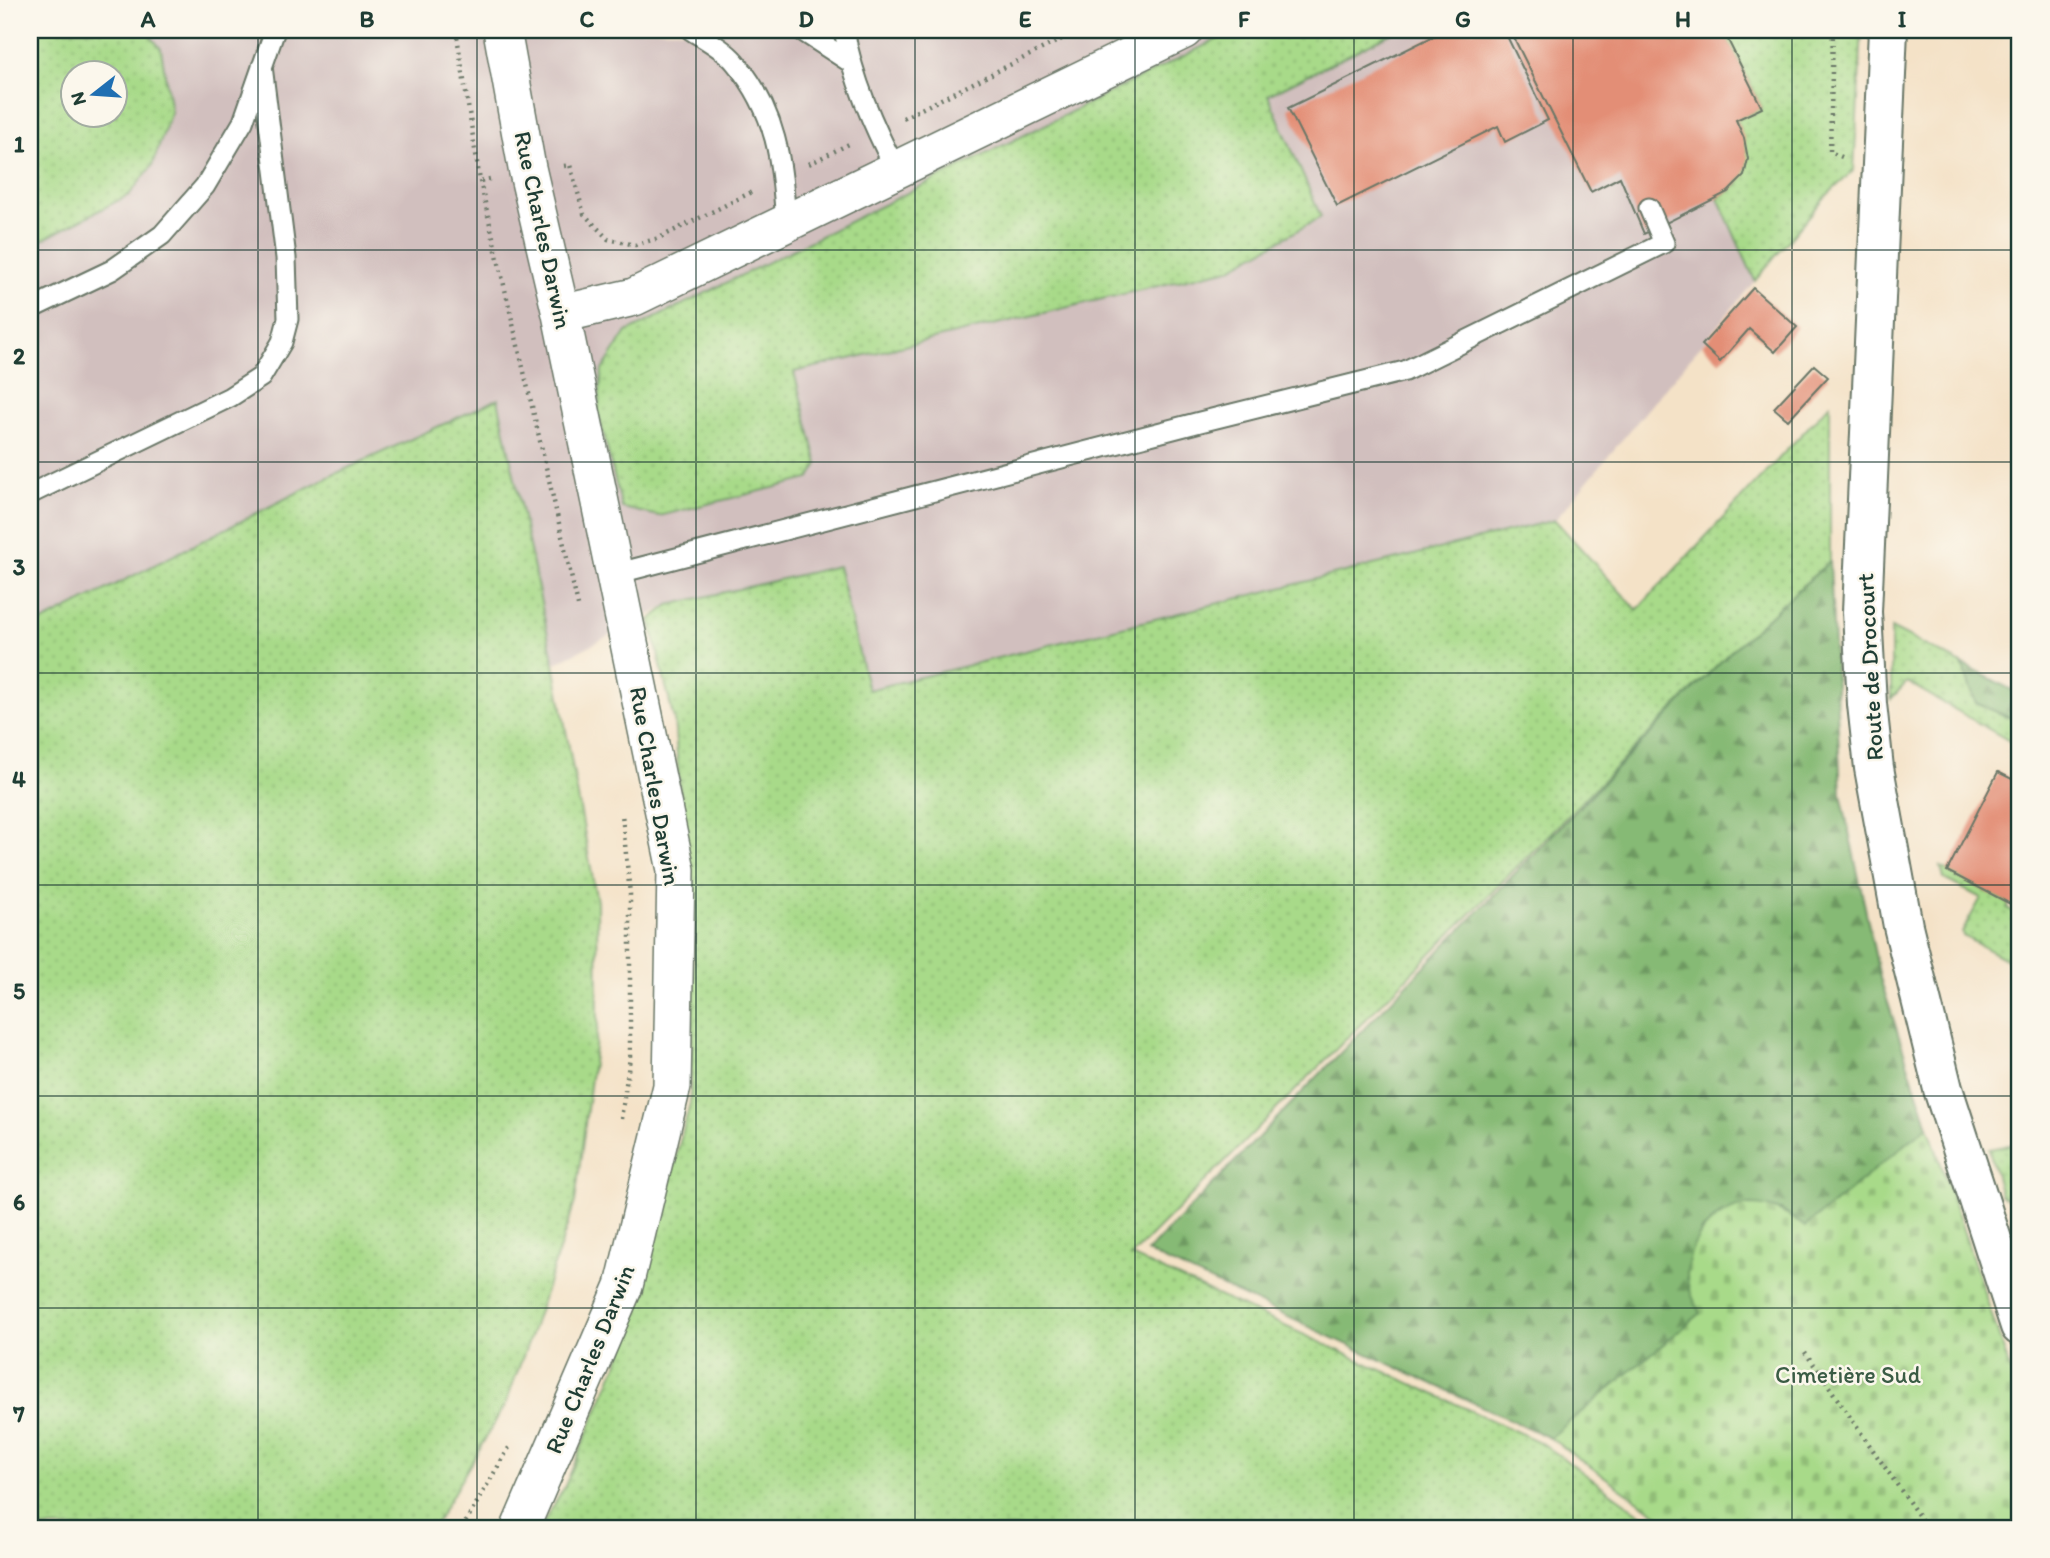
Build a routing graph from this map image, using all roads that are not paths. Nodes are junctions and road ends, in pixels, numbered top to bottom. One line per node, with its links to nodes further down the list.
1 (275, 30): 9 (lane)
2 (502, 30): 14 (street, Rue Charles Darwin)
3 (691, 30): 12 (lane)
4 (801, 30): 8 (lane)
5 (844, 30): 8 (lane)
6 (1184, 30): 10 (street)
7 (1888, 30): 17 (street, Route de Drocourt)
8 (850, 62): 10 (lane)
9 (262, 66): 13 (lane); 15 (lane)
10 (896, 170): 12 (street)
11 (1649, 208): 16 (lane)
12 (786, 224): 14 (street)
13 (30, 309)
14 (562, 314): 16 (street, Rue Charles Darwin)
15 (30, 494)
16 (615, 574): 19 (street, Rue Charles Darwin)
17 (2013, 1279): 18 (street, Route de Drocourt)
18 (2020, 1326)
19 (520, 1528)

